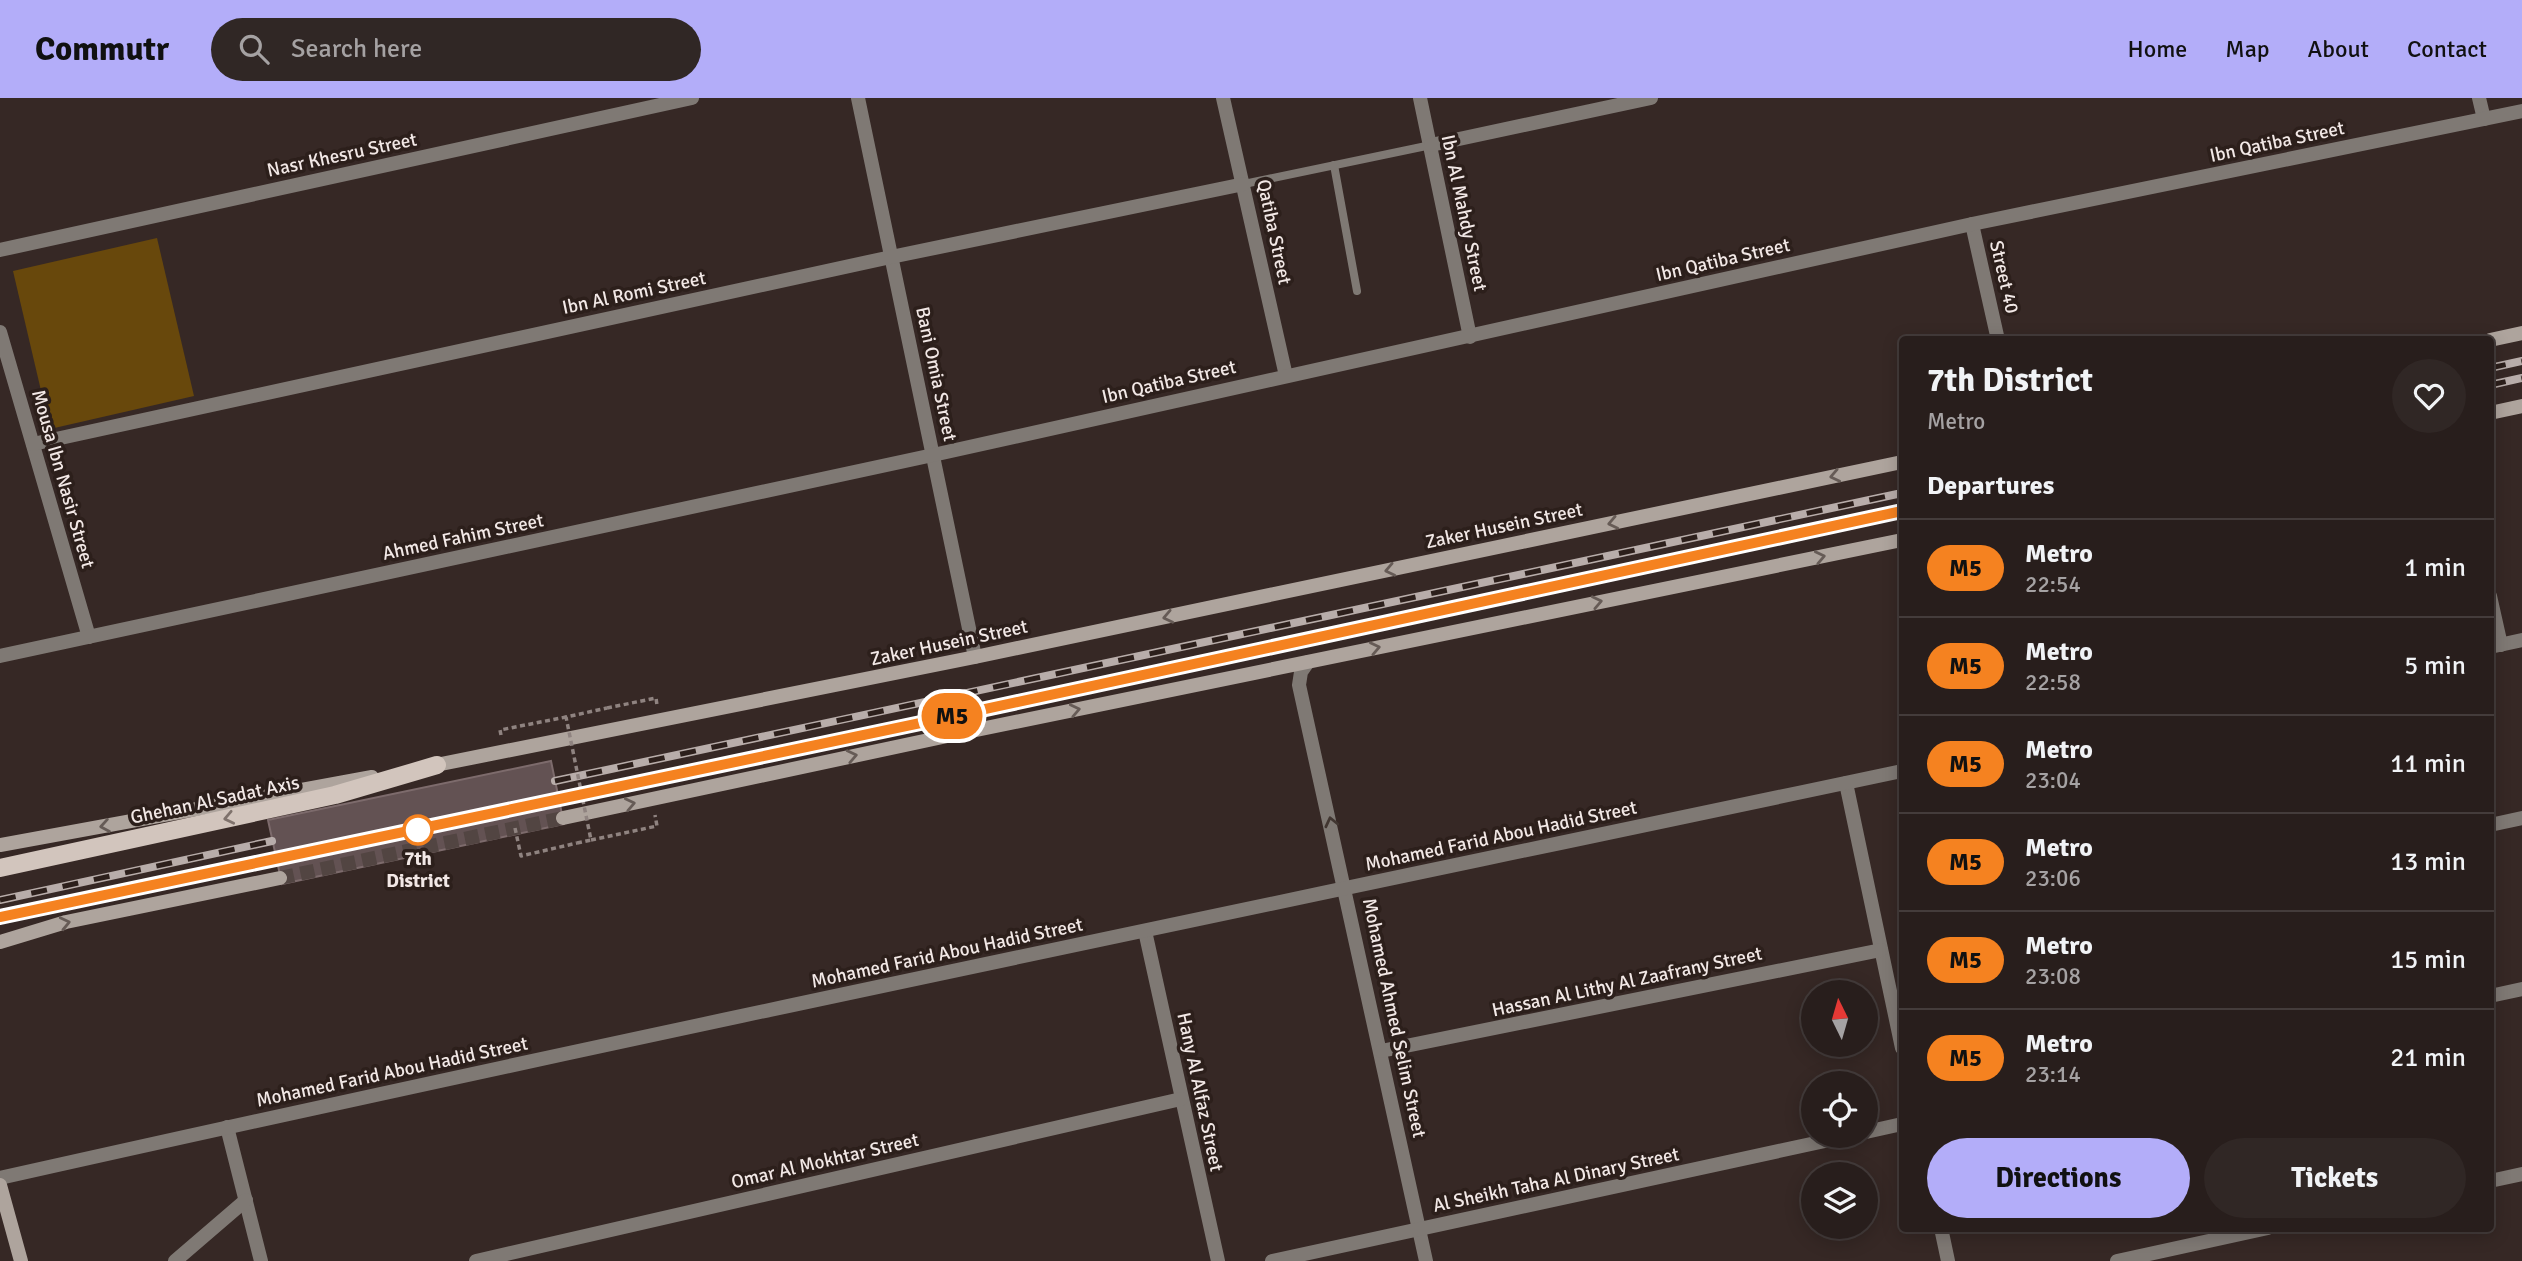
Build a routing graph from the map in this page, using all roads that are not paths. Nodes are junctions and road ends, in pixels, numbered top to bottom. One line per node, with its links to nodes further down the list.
1 (692, 98): 13 (street, Nasr Khesru Street)
2 (858, 98): 14 (street, Bani Omia Street)
3 (1223, 98): 11 (street, Qatiba Street)
4 (1420, 98): 9 (street, Ibn Al Mahdy Street)
5 (1651, 98): 9 (street)
6 (2479, 98): 8 (street)
7 (2522, 111): 8 (street, Ibn Qatiba Street)
8 (2484, 119): 12 (street, Ibn Qatiba Street)
9 (1431, 145): 10 (lane); 19 (street, Ibn Al Mahdy Street)
10 (1334, 165): 11 (lane); 15 (lane)
11 (1244, 184): 14 (street, Ibn Al Romi Street); 21 (street, Qatiba Street)
12 (1972, 224): 18 (street, Street 40); 19 (street, Ibn Qatiba Street)
13 (0, 250)
14 (891, 257): 24 (street, Ibn Al Romi Street); 25 (street, Bani Omia Street)
15 (1357, 291)
16 (0, 331): 24 (street, Mousa Ibn Nasir Street)
17 (2522, 333): 20 (main road)
18 (1997, 336)
19 (1470, 337): 21 (street, Ibn Qatiba Street)
20 (2494, 339)
21 (1286, 376): 25 (street, Ibn Qatiba Street)
22 (2522, 406): 23 (main road)
23 (2494, 412)
24 (33, 444): 28 (street, Mousa Ibn Nasir Street)
25 (933, 455): 28 (street, Ahmed Fahim Street); 32 (street, Bani Omia Street)
26 (1899, 463): 32 (main road, Zaker Husein Street, one-way to 32)
27 (1899, 541): 33 (main road, one-way to 27)
28 (89, 637): 31 (street, Ahmed Fahim Street)
29 (2522, 640): 30 (street)
30 (2496, 646)
31 (0, 656)
32 (975, 657): 34 (main road, Zaker Husein Street)
33 (1308, 662): 38 (main road, one-way to 33); 43 (street, Mohamed Ahmed Selim Street, one-way to 33)
34 (437, 765): 40 (main road, Zaker Husein Street, one-way to 40); 41 (main road, Ghehan Al Sadat Axis, one-way to 41)
35 (1899, 772): 36 (street, Mohamed Farid Abou Hadid Street)
36 (1846, 783): 43 (street, Mohamed Farid Abou Hadid Street); 46 (street)
37 (2522, 817): 39 (street)
38 (563, 818)
39 (2494, 824)
40 (0, 845)
41 (0, 868)
42 (280, 878): 45 (main road, one-way to 42)
43 (1346, 888): 44 (street, Mohamed Farid Abou Hadid Street); 50 (street, Mohamed Ahmed Selim Street)
44 (1145, 931): 51 (street, Hany Al Alfaz Street); 53 (street, Mohamed Farid Abou Hadid Street)
45 (0, 942)
46 (1881, 950): 49 (street); 50 (street, Hassan Al Lithy Al Zaafrany Street)
47 (2522, 989): 48 (street)
48 (2494, 995)
49 (1899, 1034)
50 (1381, 1051): 61 (street, Mohamed Ahmed Selim Street)
51 (1181, 1099): 67 (street, Omar Al Mokhtar Street); 68 (street, Hany Al Alfaz Street)
52 (1899, 1125): 54 (street)
53 (228, 1127): 57 (street, Mohamed Farid Abou Hadid Street); 60 (street)
54 (1878, 1129)
55 (1801, 1146): 61 (street, Al Sheikh Taha Al Dinary Street)
56 (2522, 1174): 58 (street)
57 (0, 1178)
58 (2494, 1180)
59 (0, 1185): 64 (main road)
60 (246, 1200): 65 (street); 66 (street)
61 (1419, 1229): 69 (street, Al Sheikh Taha Al Dinary Street); 70 (street, Mohamed Ahmed Selim Street)
62 (1942, 1232): 71 (street)
63 (2250, 1232): 72 (street)
64 (21, 1261)
65 (175, 1261)
66 (261, 1261)
67 (476, 1261)
68 (1218, 1261)
69 (1272, 1261)
70 (1426, 1261)
71 (1948, 1261)
72 (2117, 1261)

